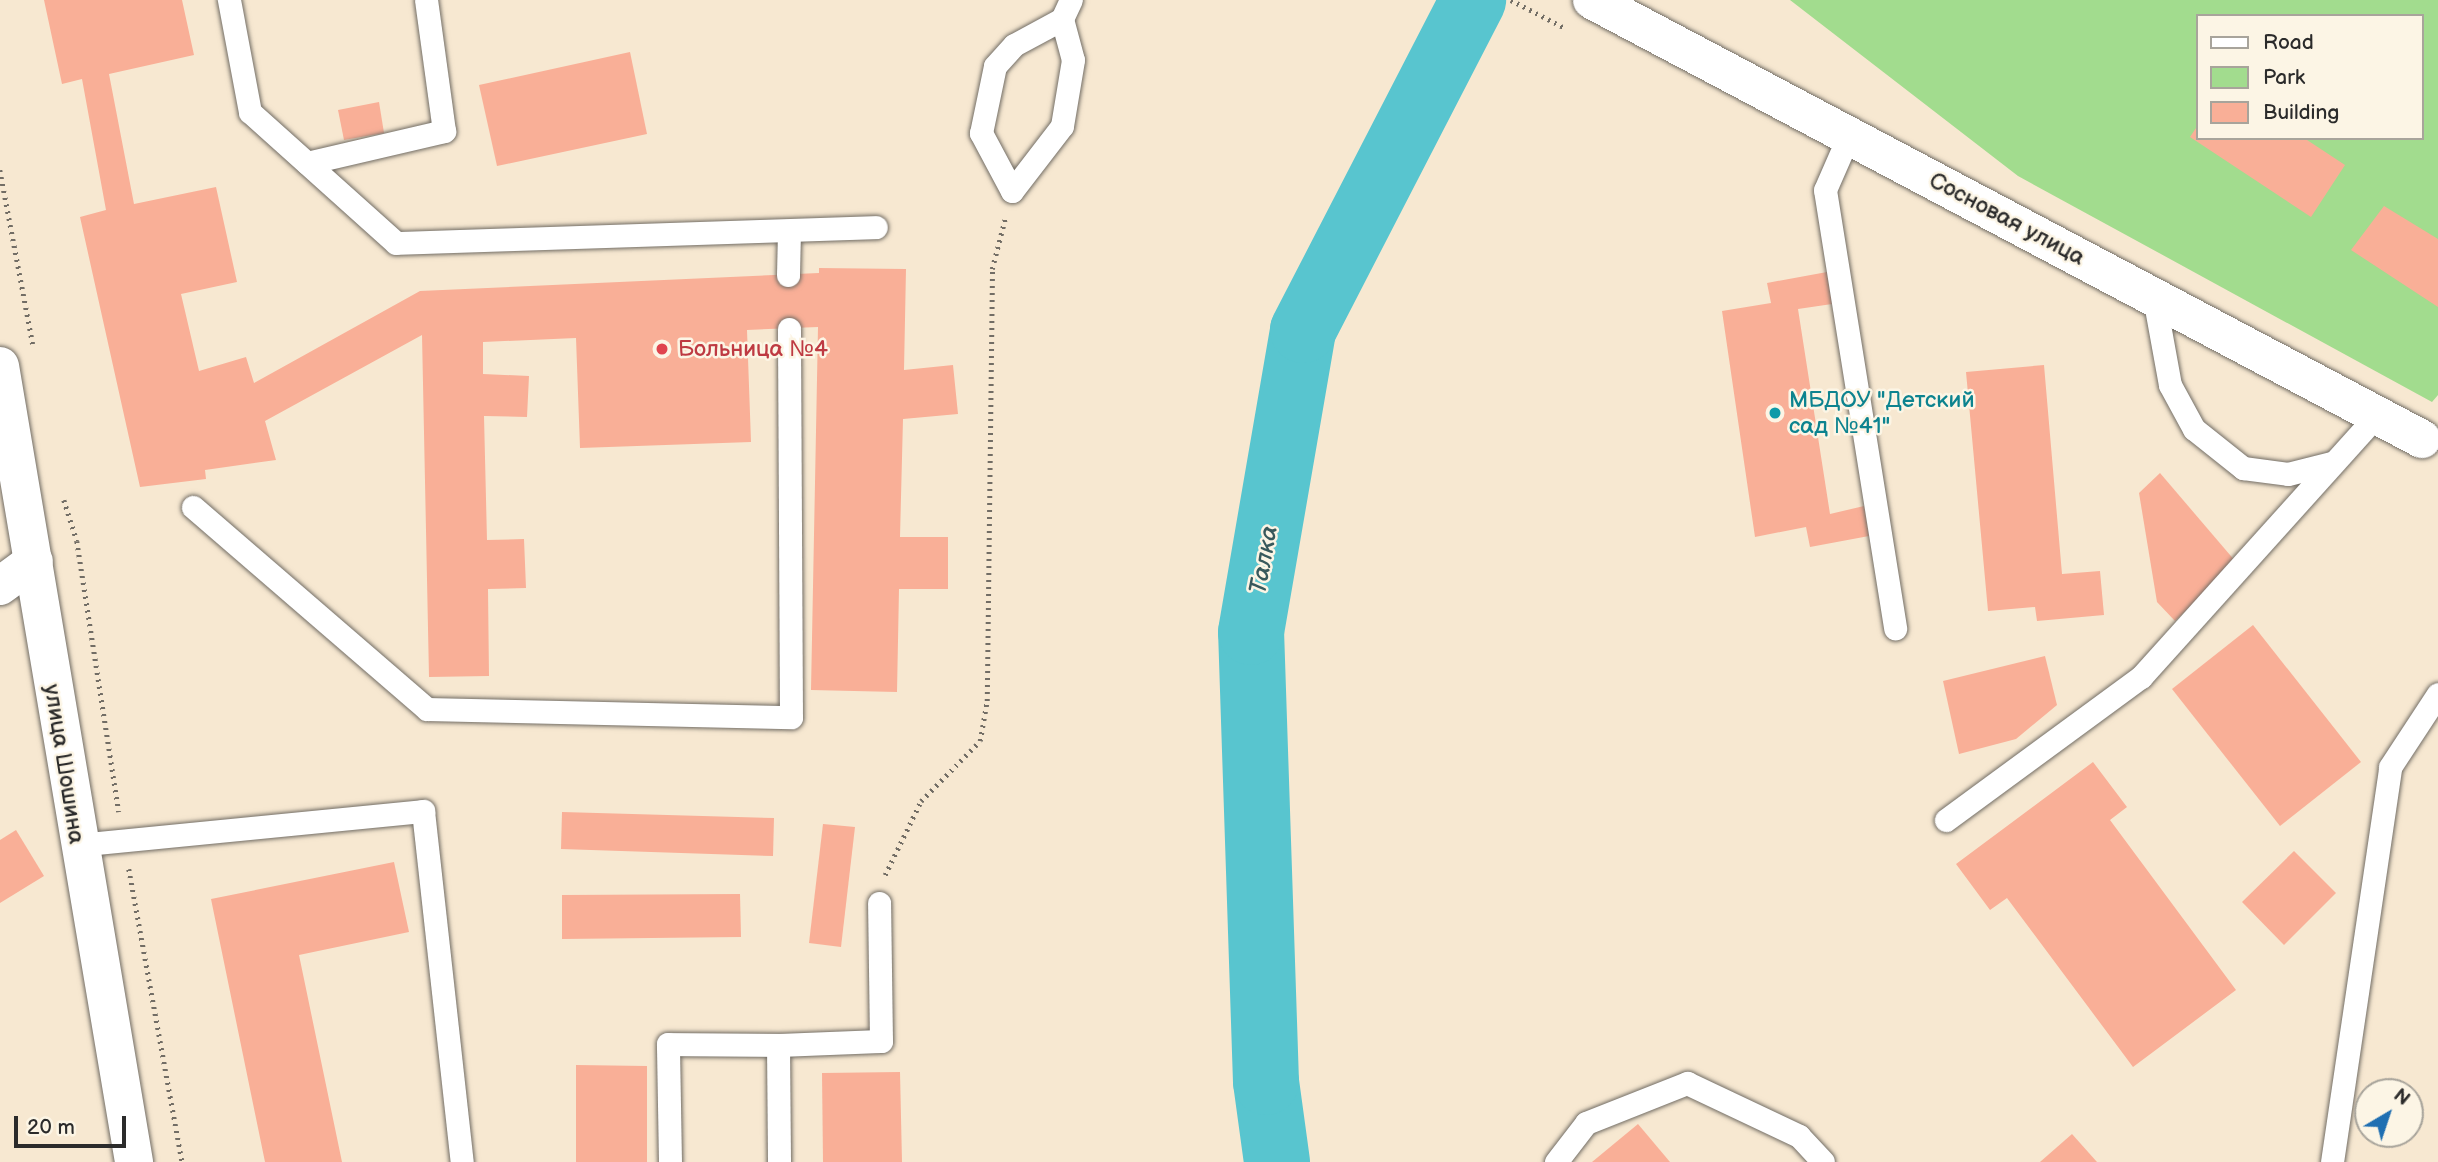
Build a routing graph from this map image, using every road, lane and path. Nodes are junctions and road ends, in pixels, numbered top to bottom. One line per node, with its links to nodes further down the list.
1 (229, 0): 8 (lane)
2 (426, 0): 8 (lane)
3 (1511, 0): 6 (path)
4 (1592, 0): 7 (street, Сосновая улица)
5 (1066, 9): 10 (lane); 10 (lane)
6 (1556, 24)
7 (1849, 135): 14 (street, Сосновая улица); 25 (lane)
8 (307, 163): 12 (lane)
9 (0, 170): 16 (path)
10 (1012, 191): 30 (path)
11 (876, 227): 12 (lane)
12 (789, 230): 13 (lane)
13 (788, 275)
14 (2154, 297): 18 (street, Сосновая улица); 20 (lane)
15 (789, 329): 22 (lane)
16 (34, 348)
17 (0, 366): 23 (street, улица Шошина)
18 (2377, 415): 19 (street, Сосновая улица); 20 (lane)
19 (2430, 443)
20 (2331, 463): 27 (lane)
21 (60, 485): 28 (path)
22 (192, 507)
23 (34, 561): 24 (street); 29 (street, улица Шошина)
24 (0, 586)
25 (1895, 628)
26 (2438, 694): 39 (lane)
27 (1946, 820)
28 (123, 838): 29 (lane); 33 (path); 34 (lane)
29 (76, 845): 32 (street, улица Шошина)
30 (879, 904): 31 (lane)
31 (778, 1045): 35 (lane); 36 (lane)
32 (134, 1162)
33 (183, 1162)
34 (462, 1162)
35 (670, 1162)
36 (779, 1162)
37 (1556, 1162): 38 (lane)
38 (1823, 1162)
39 (2332, 1162)

